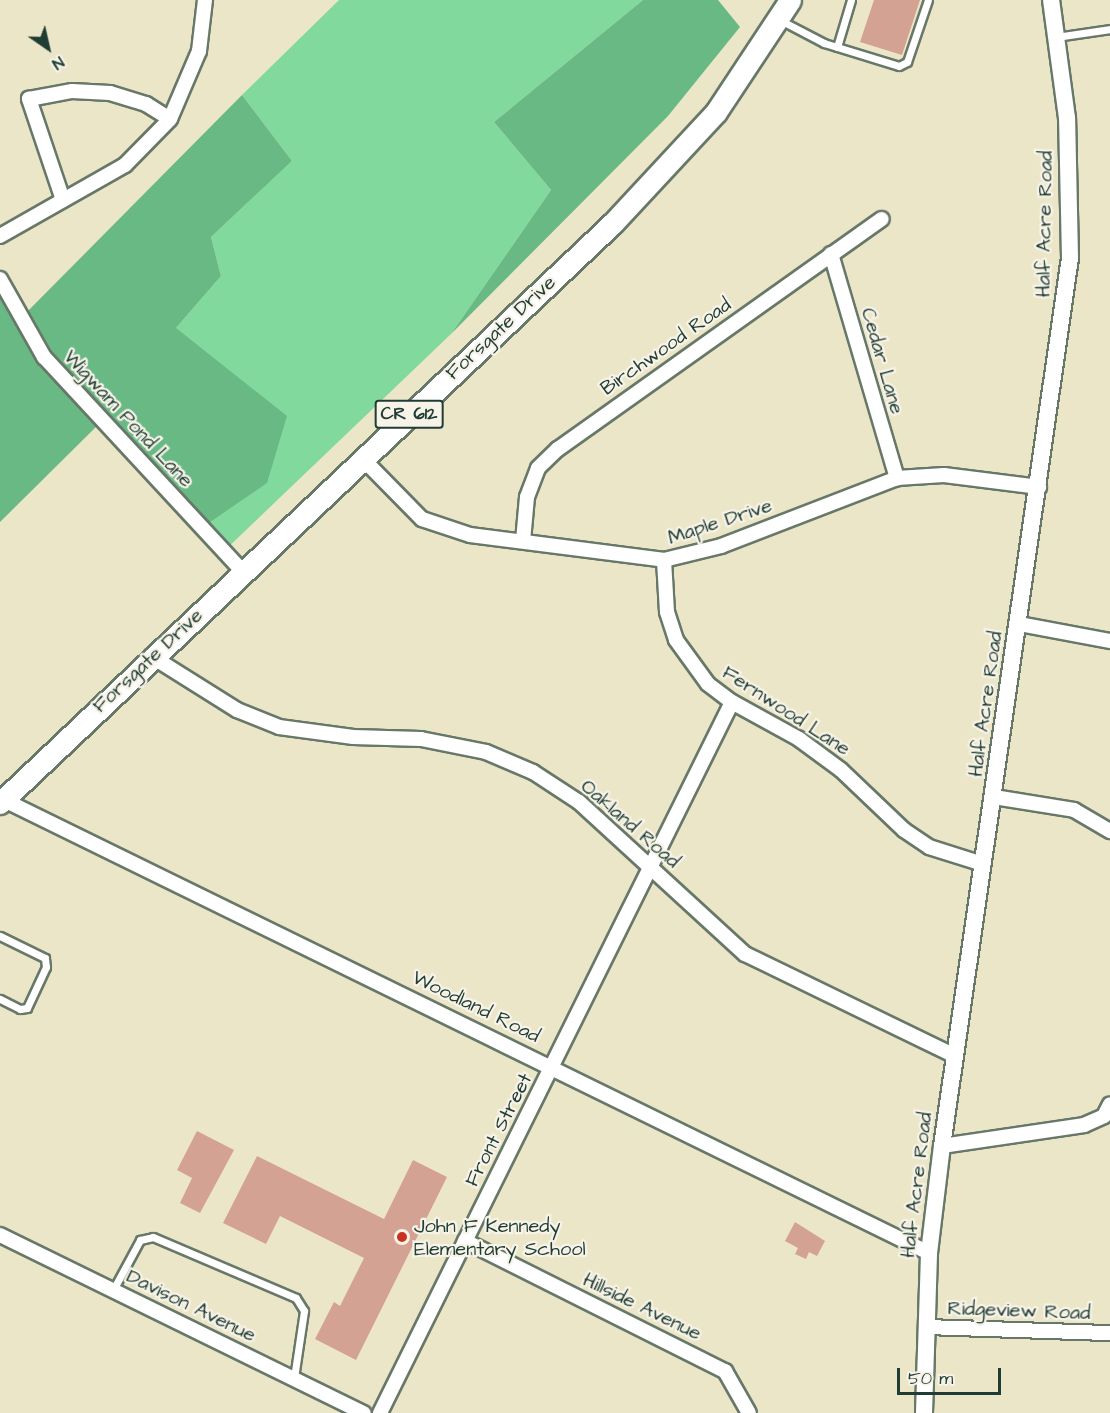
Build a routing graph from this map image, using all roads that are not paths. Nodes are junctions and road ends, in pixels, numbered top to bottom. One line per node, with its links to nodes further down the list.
1 (205, 0): 10 (street)
2 (790, 0): 6 (main road, Forsgate Drive / CR 612)
3 (851, 0): 9 (lane)
4 (927, 0): 9 (lane)
5 (1054, 0): 8 (street, Half Acre Road)
6 (778, 19): 9 (lane); 16 (main road, Forsgate Drive / CR 612)
7 (1110, 29): 8 (lane)
8 (1056, 37): 18 (street, Half Acre Road)
9 (837, 47)
10 (170, 119): 11 (street); 11 (street)
11 (63, 200): 13 (street)
12 (882, 219): 14 (street, Birchwood Road)
13 (0, 236)
14 (831, 254): 17 (street, Cedar Lane); 19 (street, Birchwood Road)
15 (0, 279): 21 (street, Wigwam Pond Lane)
16 (363, 458): 19 (street, Maple Drive); 21 (main road, Forsgate Drive / CR 612)
17 (897, 478): 18 (street, Maple Drive); 20 (street, Maple Drive)
18 (1039, 487): 22 (street, Half Acre Road)
19 (523, 541): 20 (street, Maple Drive)
20 (664, 560): 25 (street, Fernwood Lane)
21 (244, 573): 24 (main road, Forsgate Drive / CR 612)
22 (1019, 624): 23 (street); 26 (street, Half Acre Road)
23 (1110, 641)
24 (151, 656): 27 (main road, Forsgate Drive / CR 612); 30 (street, Oakland Road)
25 (732, 702): 29 (street, Fernwood Lane); 30 (street, Front Street)
26 (994, 796): 28 (street); 29 (street, Half Acre Road)
27 (2, 801): 34 (street, Woodland Road)
28 (1110, 831)
29 (983, 864): 33 (street, Half Acre Road)
30 (651, 866): 33 (street, Oakland Road); 34 (street, Front Street)
31 (0, 936): 32 (lane)
32 (0, 999)
33 (955, 1056): 36 (street, Half Acre Road)
34 (553, 1066): 38 (street, Front Street); 39 (street, Woodland Road)
35 (1110, 1104): 36 (street)
36 (942, 1146): 39 (street, Half Acre Road)
37 (0, 1234): 40 (street, Davison Avenue)
38 (465, 1241): 45 (street, Front Street); 46 (street, Hillside Avenue)
39 (929, 1253): 41 (street, Half Acre Road)
40 (114, 1290): 43 (street, Davison Avenue); 43 (lane)
41 (926, 1327): 42 (street, Ridgeview Road); 47 (street, Half Acre Road)
42 (1110, 1333)
43 (294, 1378): 44 (street, Davison Avenue)
44 (364, 1413)
45 (380, 1413)
46 (749, 1413)
47 (924, 1413)

